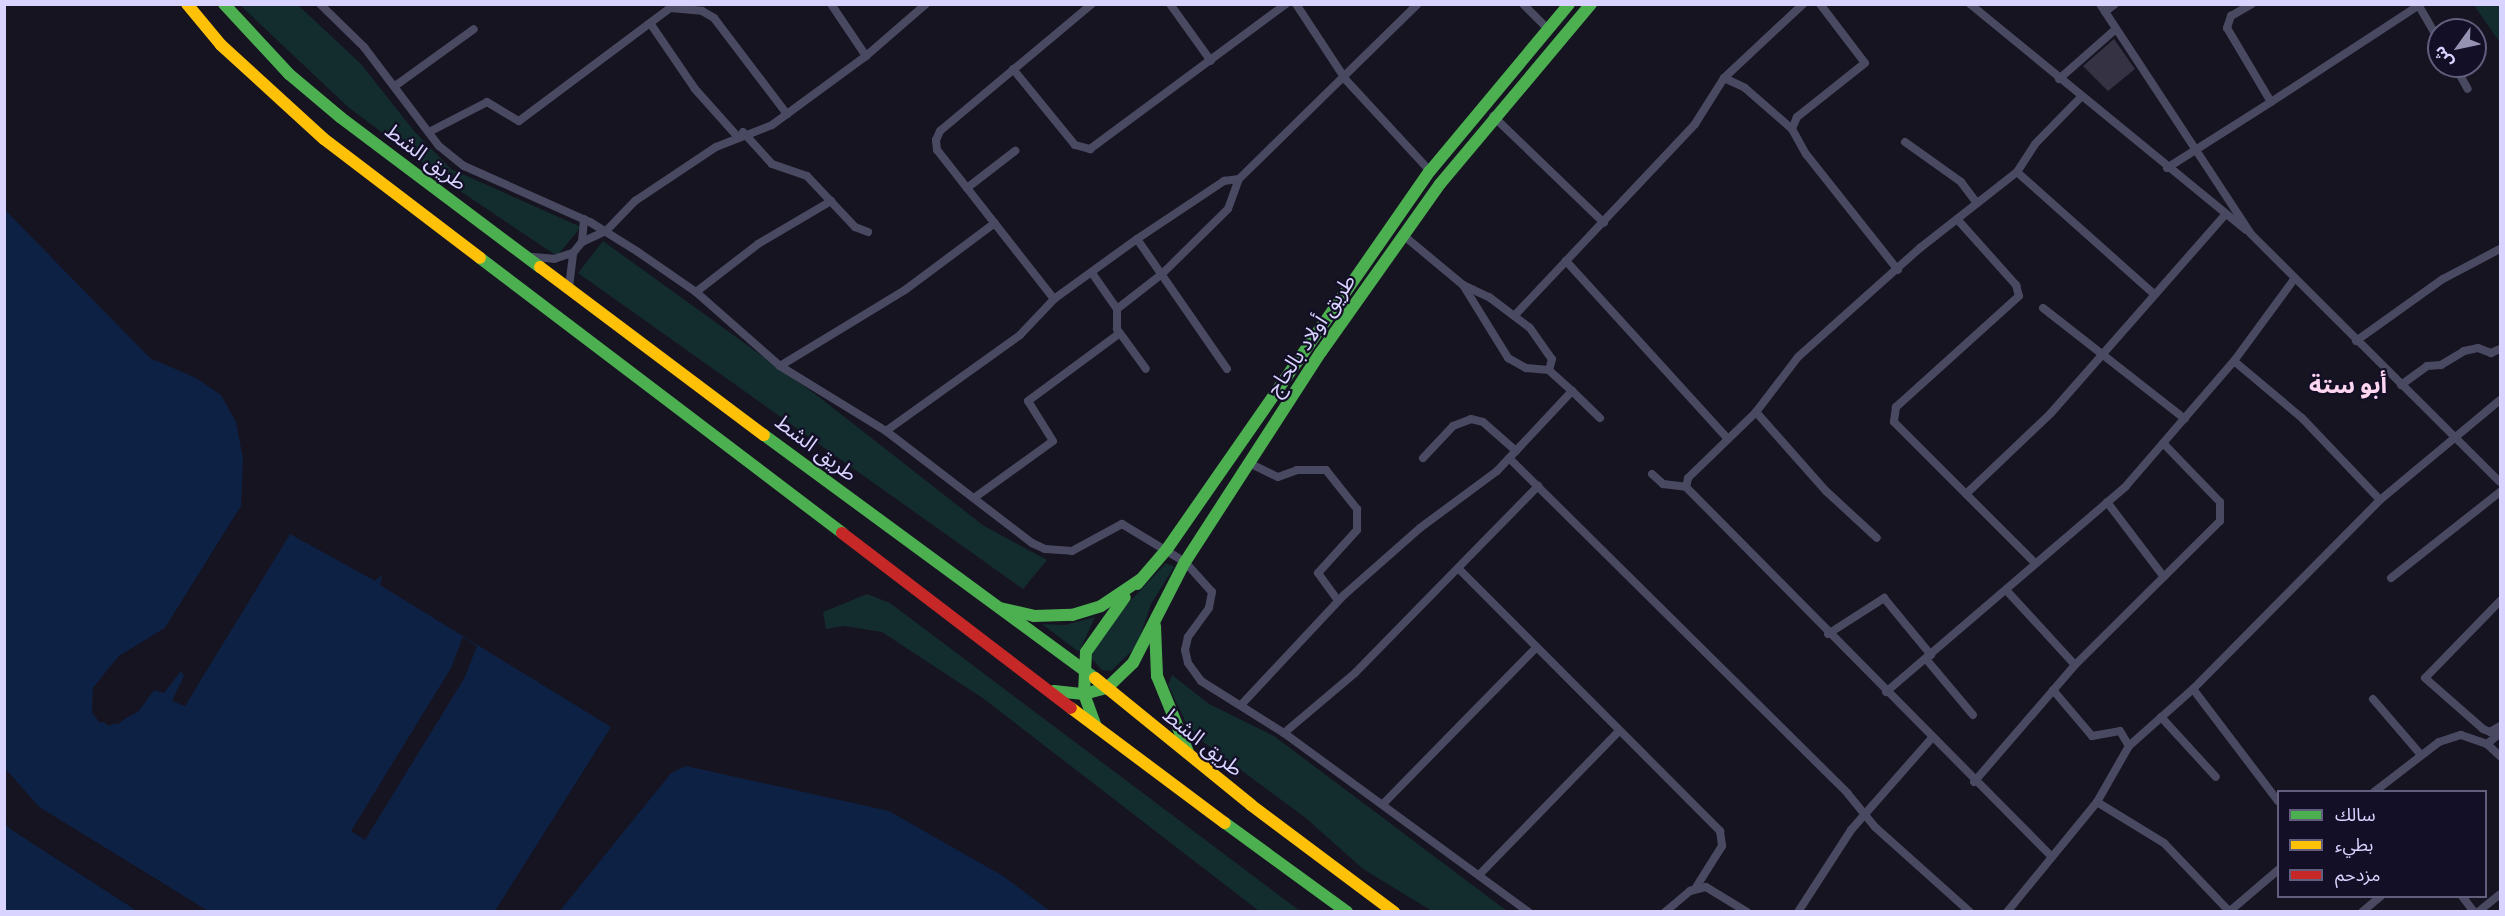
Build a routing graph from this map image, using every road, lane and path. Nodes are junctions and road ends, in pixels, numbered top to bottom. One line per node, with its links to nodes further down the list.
1 (187, 4): 132 (main road)
2 (224, 4): 65 (main road, طريق الشط)
3 (320, 4): 33 (street)
4 (831, 4): 26 (street)
5 (926, 4): 26 (street)
6 (1092, 4): 28 (street)
7 (1170, 4): 27 (street)
8 (1286, 4): 27 (street)
9 (1296, 4): 32 (street)
10 (1418, 4): 32 (street)
11 (1523, 4): 24 (street)
12 (1569, 4): 24 (main road, طريق أولاد بالحاج)
13 (1591, 4): 38 (main road, طريق أولاد بالحاج)
14 (1803, 4): 29 (street)
15 (1820, 4): 39 (street)
16 (1970, 4): 31 (street)
17 (2115, 4): 21 (street)
18 (2252, 4): 36 (street)
19 (2420, 5): 36 (street)
20 (669, 6): 22 (street); 37 (street)
21 (2103, 8): 25 (street)
22 (650, 23): 40 (street); 41 (street)
23 (474, 29): 33 (street)
24 (1548, 29): 46 (main road, طريق أولاد بالحاج)
25 (2116, 29): 31 (street); 43 (street)
26 (866, 56): 37 (street)
27 (1211, 61): 28 (street)
28 (1013, 69): 49 (street)
29 (1724, 78): 39 (street); 56 (street)
30 (2462, 78): 34 (street)
31 (2060, 79): 35 (street)
32 (1346, 80): 46 (street); 48 (street)
33 (395, 86): 40 (street)
34 (2468, 89)
35 (2080, 98): 45 (street); 47 (street)
36 (2271, 102): 43 (street)
37 (787, 114): 41 (street)
38 (1494, 116): 56 (street); 60 (main road, طريق أولاد بالحاج)
39 (1792, 129): 67 (street)
40 (429, 132): 53 (street)
41 (740, 134): 50 (street); 57 (street)
42 (1905, 142): 51 (street)
43 (2198, 147): 45 (street); 59 (street)
44 (1015, 151): 49 (street)
45 (2167, 168): 52 (street)
46 (1430, 171): 112 (main road, طريق أولاد بالحاج)
47 (2018, 172): 51 (street); 74 (street)
48 (1239, 179): 61 (street); 69 (street)
49 (967, 188): 55 (street)
50 (831, 201): 58 (street); 73 (street)
51 (1977, 203): 54 (street)
52 (2226, 214): 59 (street); 74 (street)
53 (584, 219): 57 (street); 62 (street)
54 (1956, 219): 67 (street); 107 (street)
55 (995, 223): 75 (street); 84 (street)
56 (1604, 223): 66 (street)
57 (606, 231): 62 (street); 73 (street)
58 (868, 232)
59 (2251, 234): 70 (street)
60 (1403, 235): 71 (street); 101 (main road, طريق أولاد بالحاج)
61 (1137, 238): 68 (street); 69 (street)
62 (582, 242): 64 (street)
63 (2500, 249): 80 (street)
64 (573, 253): 65 (street); 72 (street)
65 (523, 254): 72 (main road, طريق الشط)
66 (1566, 261): 78 (street); 96 (street)
67 (1898, 270): 91 (street)
68 (1092, 273): 75 (street); 77 (street)
69 (1163, 273): 77 (street); 86 (street)
70 (2295, 278): 80 (street); 83 (street)
71 (1463, 285): 78 (street); 87 (street)
72 (569, 288): 122 (main road, طريق الشط)
73 (696, 292): 84 (street)
74 (2154, 294): 82 (street)
75 (1054, 299): 94 (street)
76 (2043, 308): 82 (street)
77 (1117, 309): 79 (street)
78 (1515, 315): 87 (street)
79 (1120, 333): 85 (street); 108 (street)
80 (2356, 340): 88 (street)
81 (2500, 348): 88 (street)
82 (2100, 356): 93 (street); 107 (street)
83 (2234, 361): 93 (street); 109 (street)
84 (780, 366): 94 (street)
85 (1146, 369)
86 (1227, 369)
87 (1549, 370): 89 (street)
88 (2401, 385): 95 (street)
89 (1572, 391): 92 (street); 98 (street)
90 (2500, 400): 95 (street)
91 (1756, 412): 96 (street); 111 (street)
92 (1600, 418)
93 (2185, 419): 97 (street)
94 (886, 431): 108 (street)
95 (2455, 437): 103 (street); 109 (street)
96 (1728, 440): 105 (street)
97 (2163, 443): 110 (street); 116 (street)
98 (1516, 451): 99 (street); 100 (street)
99 (1423, 458)
100 (1509, 458): 104 (street); 120 (street)
101 (1249, 463): 113 (main road, طريق أولاد بالحاج); 120 (street)
102 (1652, 474): 105 (street)
103 (2500, 482)
104 (1538, 486): 115 (street); 156 (street)
105 (1686, 487): 124 (street)
106 (2500, 492): 117 (street)
107 (1966, 494): 114 (street)
108 (974, 498): 112 (street)
109 (2380, 500): 130 (street)
110 (2107, 502): 114 (street); 116 (street)
111 (1876, 538)
112 (1167, 549): 113 (street); 118 (main road, طريق أولاد بالحاج)
113 (1185, 562): 123 (main road, طريق أولاد بالحاج); 136 (street)
114 (2035, 563): 119 (street)
115 (1460, 569): 125 (street); 142 (street)
116 (2164, 578): 127 (street)
117 (2391, 578)
118 (1141, 579): 122 (main road); 128 (main road, طريق أولاد بالحاج)
119 (2007, 591): 126 (street); 127 (street)
120 (1338, 601): 136 (street)
121 (2500, 601): 140 (street)
122 (989, 605): 128 (main road, طريق الشط)
123 (1155, 626): 129 (main road, طريق أولاد بالحاج); 149 (main road)
124 (1828, 634): 126 (street); 133 (street)
125 (1535, 650): 141 (street); 155 (street)
126 (1928, 657): 133 (street); 137 (street)
127 (2075, 665): 131 (street)
128 (1082, 668): 129 (main road, طريق الشط); 134 (main road, طريق أولاد بالحاج)
129 (1107, 688): 134 (main road); 149 (main road, طريق الشط)
130 (2193, 689): 138 (street); 153 (street)
131 (2053, 690): 146 (street); 151 (street)
132 (1054, 691): 134 (main road); 139 (main road)
133 (1886, 692): 144 (street)
134 (1084, 694): 139 (main road, طريق أولاد بالحاج)
135 (2373, 699): 147 (street)
136 (1241, 705): 142 (street)
137 (1973, 715)
138 (2161, 717): 146 (street); 150 (street)
139 (1095, 724): 165 (main road)
140 (2500, 726)
141 (1619, 731): 159 (street); 160 (street)
142 (1284, 733): 155 (street)
143 (2500, 733): 145 (street)
144 (1931, 739): 151 (street); 156 (street)
145 (2487, 744): 147 (street); 148 (street)
146 (2129, 746): 154 (street)
147 (2421, 755): 152 (street)
148 (2500, 756)
149 (1191, 758): 166 (main road, طريق الشط)
150 (2216, 777)
151 (1974, 782): 157 (street)
152 (2377, 790)
153 (2277, 800)
154 (2097, 802): 157 (street); 164 (street)
155 (1383, 804): 159 (street)
156 (1864, 813): 170 (street); 171 (street)
157 (2052, 857): 172 (street)
158 (2277, 871): 164 (street)
159 (1479, 875): 167 (street)
160 (1695, 889): 168 (street); 169 (street)
161 (2500, 894): 174 (street)
162 (2380, 898): 173 (street)
163 (2463, 898): 174 (street)
164 (2230, 911)
165 (1347, 912)
166 (1394, 912)
167 (1529, 912)
168 (1665, 912)
169 (1747, 912)
170 (1798, 912)
171 (1970, 912)
172 (2007, 912)
173 (2362, 912)
174 (2476, 912)

